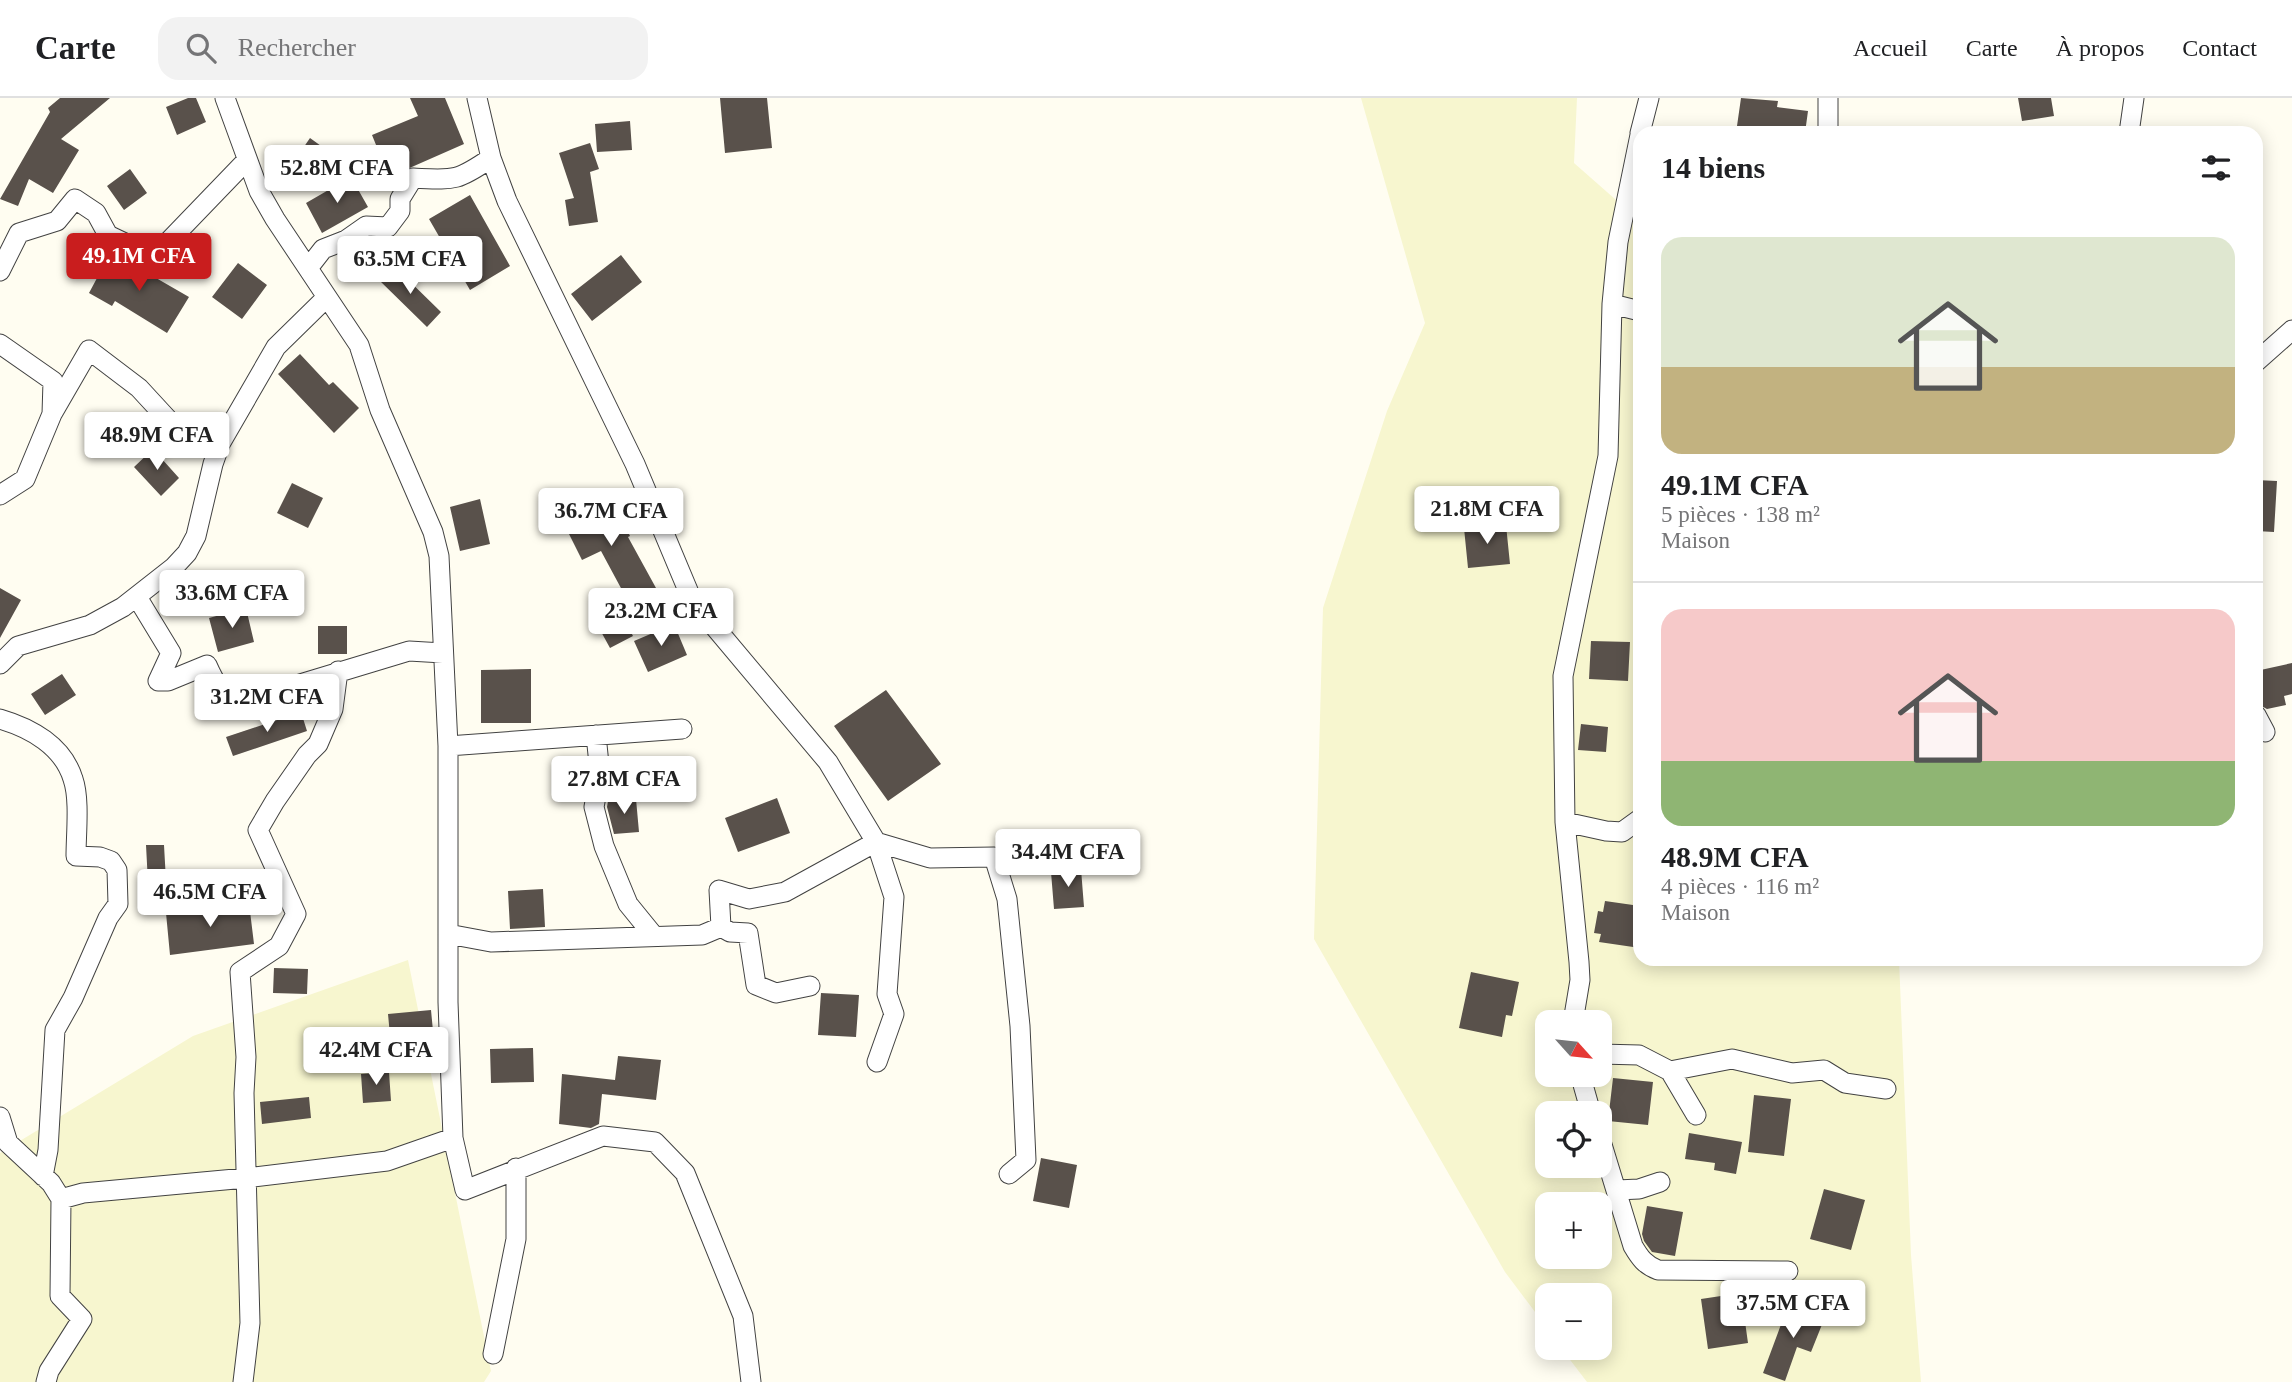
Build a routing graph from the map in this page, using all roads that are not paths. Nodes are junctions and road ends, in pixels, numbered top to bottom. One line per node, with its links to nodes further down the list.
1 (225, 98): 10 (street)
2 (477, 98): 9 (street)
3 (1649, 98): 6 (street)
4 (1828, 98): 7 (street)
5 (2134, 98): 8 (street)
6 (1642, 126)
7 (1828, 126)
8 (2130, 126)
9 (491, 158): 12 (street); 33 (street)
10 (247, 160): 12 (street); 13 (street)
11 (1633, 168): 15 (street)
12 (309, 268): 14 (street)
13 (0, 271)
14 (327, 297): 21 (street); 24 (street)
15 (1612, 304): 16 (street); 31 (street)
16 (1633, 309)
17 (2292, 330): 19 (street)
18 (0, 344): 20 (street)
19 (2263, 356)
20 (52, 414): 21 (street); 22 (street)
21 (220, 444): 23 (street)
22 (0, 495)
23 (137, 597): 25 (street); 26 (street)
24 (443, 653): 26 (street); 30 (street)
25 (0, 664)
26 (338, 671): 50 (street)
27 (0, 719): 49 (street)
28 (682, 729): 29 (street)
29 (596, 735): 30 (street); 36 (street)
30 (448, 746): 35 (street)
31 (1566, 822): 32 (street); 38 (street)
32 (1633, 824)
33 (876, 842): 34 (street); 40 (street); 47 (street)
34 (721, 927): 36 (street); 37 (street)
35 (448, 934): 36 (street); 45 (street)
36 (654, 936)
37 (810, 986)
38 (1575, 1010)
39 (1612, 1054): 41 (street)
40 (877, 1062)
41 (1670, 1071): 42 (street); 43 (street)
42 (1886, 1089)
43 (1696, 1115)
44 (0, 1117): 49 (street)
45 (453, 1138): 46 (street); 50 (street)
46 (516, 1168): 55 (street); 58 (street)
47 (1009, 1174)
48 (1612, 1174): 52 (street)
49 (43, 1176): 53 (street)
50 (246, 1178): 53 (street); 57 (street)
51 (1660, 1182): 52 (street)
52 (1617, 1189): 54 (street)
53 (61, 1199): 56 (street)
54 (1788, 1271)
55 (493, 1354)
56 (46, 1382)
57 (243, 1382)
58 (751, 1382)

